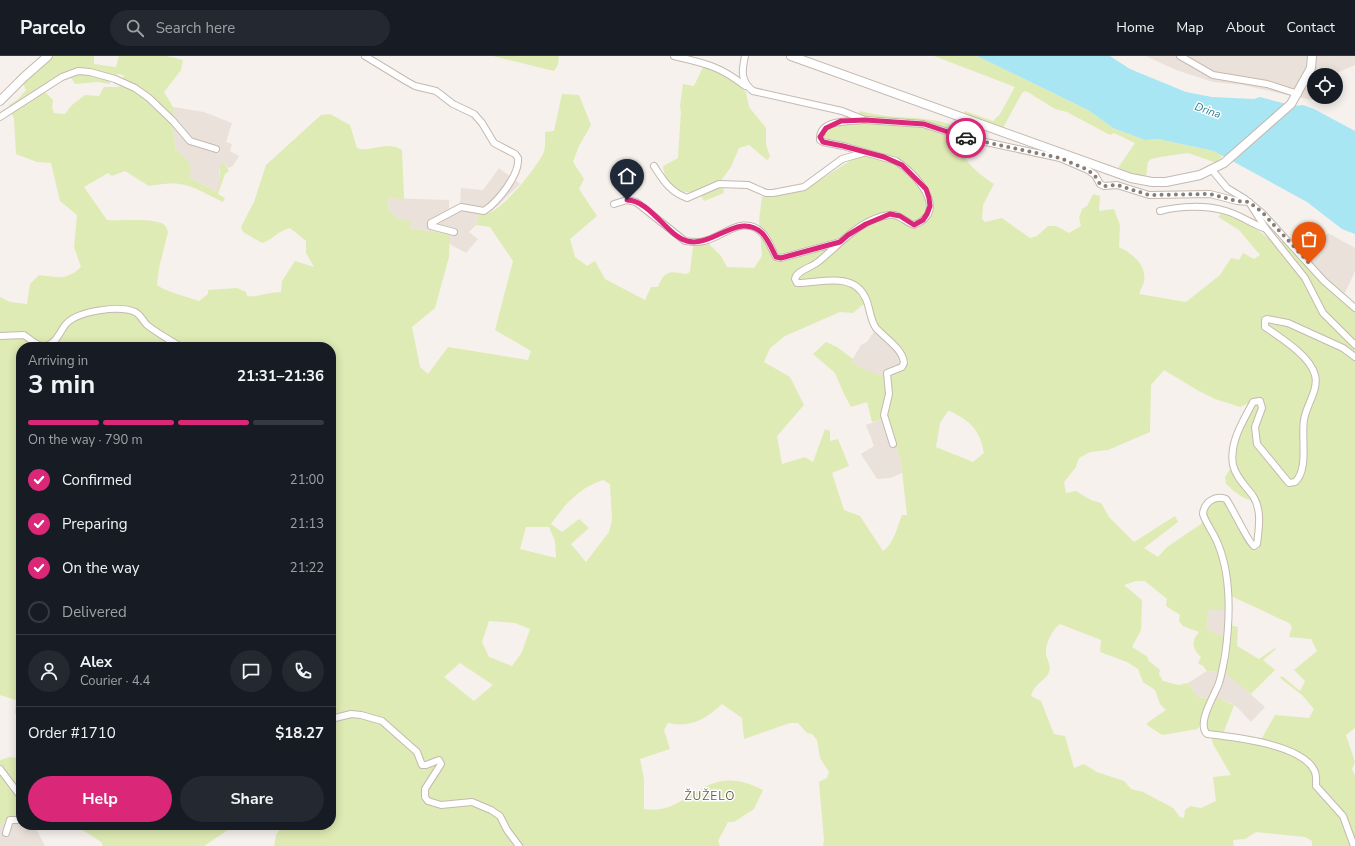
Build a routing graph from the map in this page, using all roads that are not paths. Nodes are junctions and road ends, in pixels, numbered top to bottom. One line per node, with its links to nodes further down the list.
1 (48, 56): 10 (street)
2 (364, 56): 22 (street)
3 (674, 56): 8 (street)
4 (745, 56): 8 (street)
5 (791, 56): 15 (street)
6 (1180, 56): 9 (street)
7 (1312, 56): 9 (street)
8 (745, 86): 12 (street)
9 (1298, 94): 17 (street)
10 (2, 99)
11 (0, 117): 13 (street)
12 (865, 120): 14 (street); 15 (street)
13 (216, 149)
14 (865, 153): 16 (street); 23 (street)
15 (1060, 155): 17 (street); 18 (street)
16 (654, 166)
17 (1212, 170): 18 (street)
18 (1249, 202): 21 (street); 24 (street)
19 (614, 204): 23 (street)
20 (1160, 211): 21 (street)
21 (1266, 229): 29 (street)
22 (454, 232)
23 (840, 242): 31 (street)
24 (1355, 308)
25 (0, 336): 26 (street)
26 (32, 342)
27 (52, 342): 28 (street)
28 (173, 342)
29 (1355, 345)
30 (1355, 357): 38 (street)
31 (893, 444)
32 (336, 718): 37 (street)
33 (0, 769): 34 (street)
34 (16, 790)
35 (16, 820): 36 (street)
36 (6, 833)
37 (519, 846)
38 (1354, 846)

